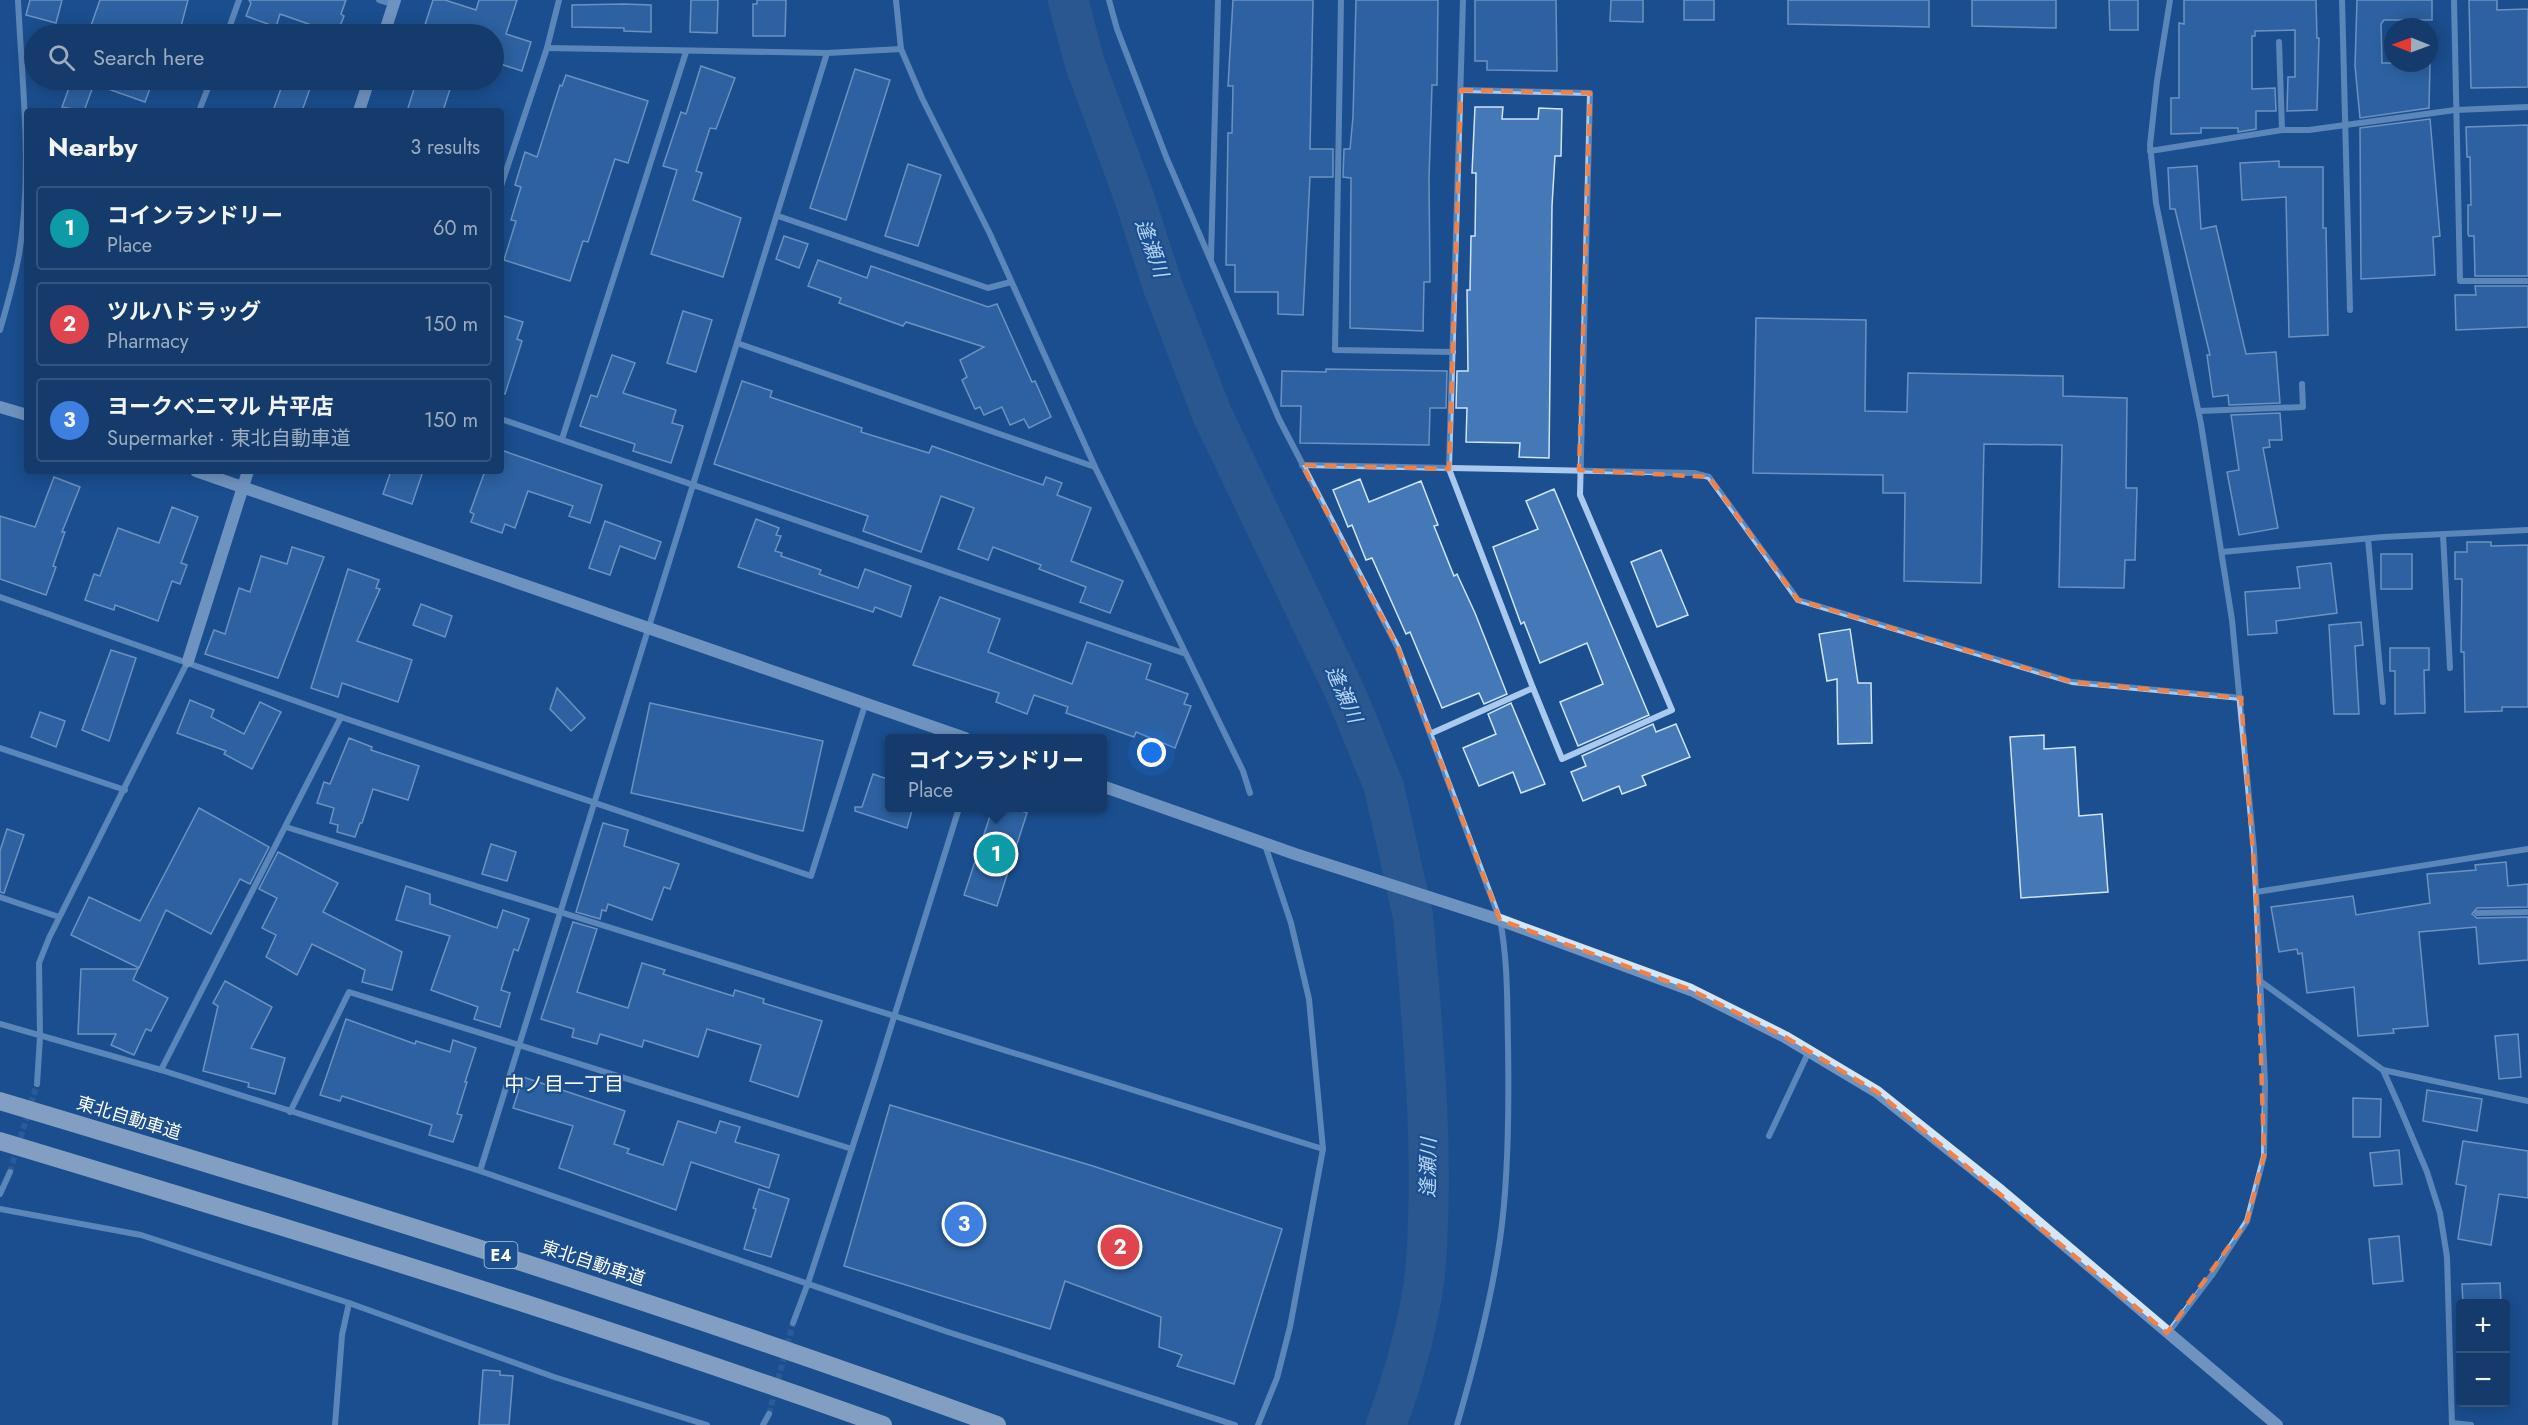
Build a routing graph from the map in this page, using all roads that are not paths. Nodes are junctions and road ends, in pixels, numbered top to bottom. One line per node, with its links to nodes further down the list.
1 (18, 0): 28 (street)
2 (239, 0): 14 (street)
3 (379, 0): 13 (street)
4 (558, 0): 17 (street)
5 (896, 0): 18 (street)
6 (1109, 0): 37 (street)
7 (1218, 0): 37 (street)
8 (1341, 0): 43 (street)
9 (1463, 0): 23 (street)
10 (2170, 0): 31 (street)
11 (2342, 0): 29 (street)
12 (2454, 0): 27 (street)
13 (394, 2): 15 (street)
14 (231, 24)
15 (387, 24)
16 (2279, 42): 30 (street)
17 (547, 48): 19 (street); 32 (street)
18 (901, 49): 20 (street); 39 (street)
19 (686, 52): 20 (street); 49 (street)
20 (827, 53): 34 (street)
21 (207, 90): 25 (street)
22 (366, 90): 26 (street)
23 (1461, 90): 43 (street); 53 (street)
24 (2528, 107): 27 (street)
25 (201, 108)
26 (360, 108)
27 (2455, 110): 29 (street); 38 (street)
28 (24, 117)
29 (2345, 124): 30 (street); 40 (street)
30 (2282, 130): 31 (street)
31 (2150, 151): 46 (street)
32 (504, 177)
33 (24, 184): 35 (street)
34 (778, 216): 39 (street); 42 (street)
35 (19, 254): 36 (street); 41 (street)
36 (24, 255)
37 (1210, 262): 50 (street)
38 (2528, 281)
39 (1011, 282): 51 (street)
40 (2350, 310)
41 (0, 330)
42 (737, 343): 51 (street); 57 (street)
43 (1454, 352): 52 (street)
44 (2302, 384): 46 (street)
45 (0, 407): 47 (street)
46 (2199, 411): 61 (street)
47 (24, 415)
48 (504, 420): 49 (street)
49 (562, 439): 57 (street)
50 (1302, 465): 52 (street); 72 (street)
51 (1095, 467): 64 (street)
52 (1449, 469): 53 (street); 67 (street)
53 (1579, 470): 67 (street); 68 (street)
54 (205, 474): 56 (street)
55 (247, 474): 56 (street)
56 (243, 486): 63 (street); 65 (street)
57 (694, 486): 63 (street); 64 (street)
58 (2528, 530): 59 (street)
59 (2443, 534): 60 (street); 66 (street)
60 (2368, 539): 61 (street); 69 (street)
61 (2222, 552): 68 (street)
62 (0, 597): 65 (street)
63 (650, 629): 70 (street); 78 (street)
64 (1186, 654): 77 (street)
65 (188, 661): 71 (street); 76 (street)
66 (2450, 668)
67 (1533, 688): 72 (street)
68 (2241, 698): 83 (street)
69 (2383, 702)
70 (865, 705): 73 (street); 78 (street)
71 (342, 717): 78 (street); 80 (street)
72 (1432, 733): 89 (street)
73 (953, 734)
74 (0, 748): 76 (street)
75 (1107, 788): 81 (street)
76 (125, 790): 88 (street)
77 (1250, 793)
78 (594, 801): 85 (street)
79 (956, 812): 91 (street)
80 (286, 828): 85 (street); 96 (street)
81 (1264, 841): 89 (street); 105 (street)
82 (2528, 849): 83 (street)
83 (2256, 892): 90 (street)
84 (0, 897): 88 (street)
85 (562, 911): 91 (street); 94 (street)
86 (2528, 912): 87 (street)
87 (2477, 914)
88 (59, 917): 93 (street)
89 (1500, 920): 95 (street); 123 (street)
90 (2260, 981): 97 (street); 113 (street)
91 (892, 1016): 104 (street); 105 (street)
92 (0, 1024): 93 (street)
93 (40, 1037): 96 (street); 98 (street)
94 (520, 1045): 101 (street); 104 (street); 106 (street)
95 (1809, 1051): 102 (street); 113 (street)
96 (161, 1070): 101 (street)
97 (2384, 1070): 100 (street); 115 (street)
98 (37, 1084)
99 (0, 1101): 120 (highway, 東北自動車道 / E4)
100 (2528, 1101)
101 (290, 1112): 106 (street)
102 (1769, 1136)
103 (0, 1141): 119 (highway, E4)
104 (852, 1149): 110 (street)
105 (1323, 1149): 122 (street)
106 (480, 1171): 110 (street)
107 (10, 1172): 108 (street)
108 (0, 1194)
109 (0, 1209): 111 (street)
110 (808, 1284): 112 (street); 121 (street)
111 (349, 1303): 116 (street); 117 (street)
112 (793, 1323)
113 (2167, 1334): 124 (street)
114 (769, 1414): 118 (street)
115 (2452, 1424): 125 (street)
116 (335, 1425)
117 (707, 1425)
118 (763, 1425)
119 (883, 1425)
120 (997, 1425)
121 (1235, 1425)
122 (1258, 1425)
123 (1457, 1425)
124 (2277, 1425)
125 (2470, 1425)

